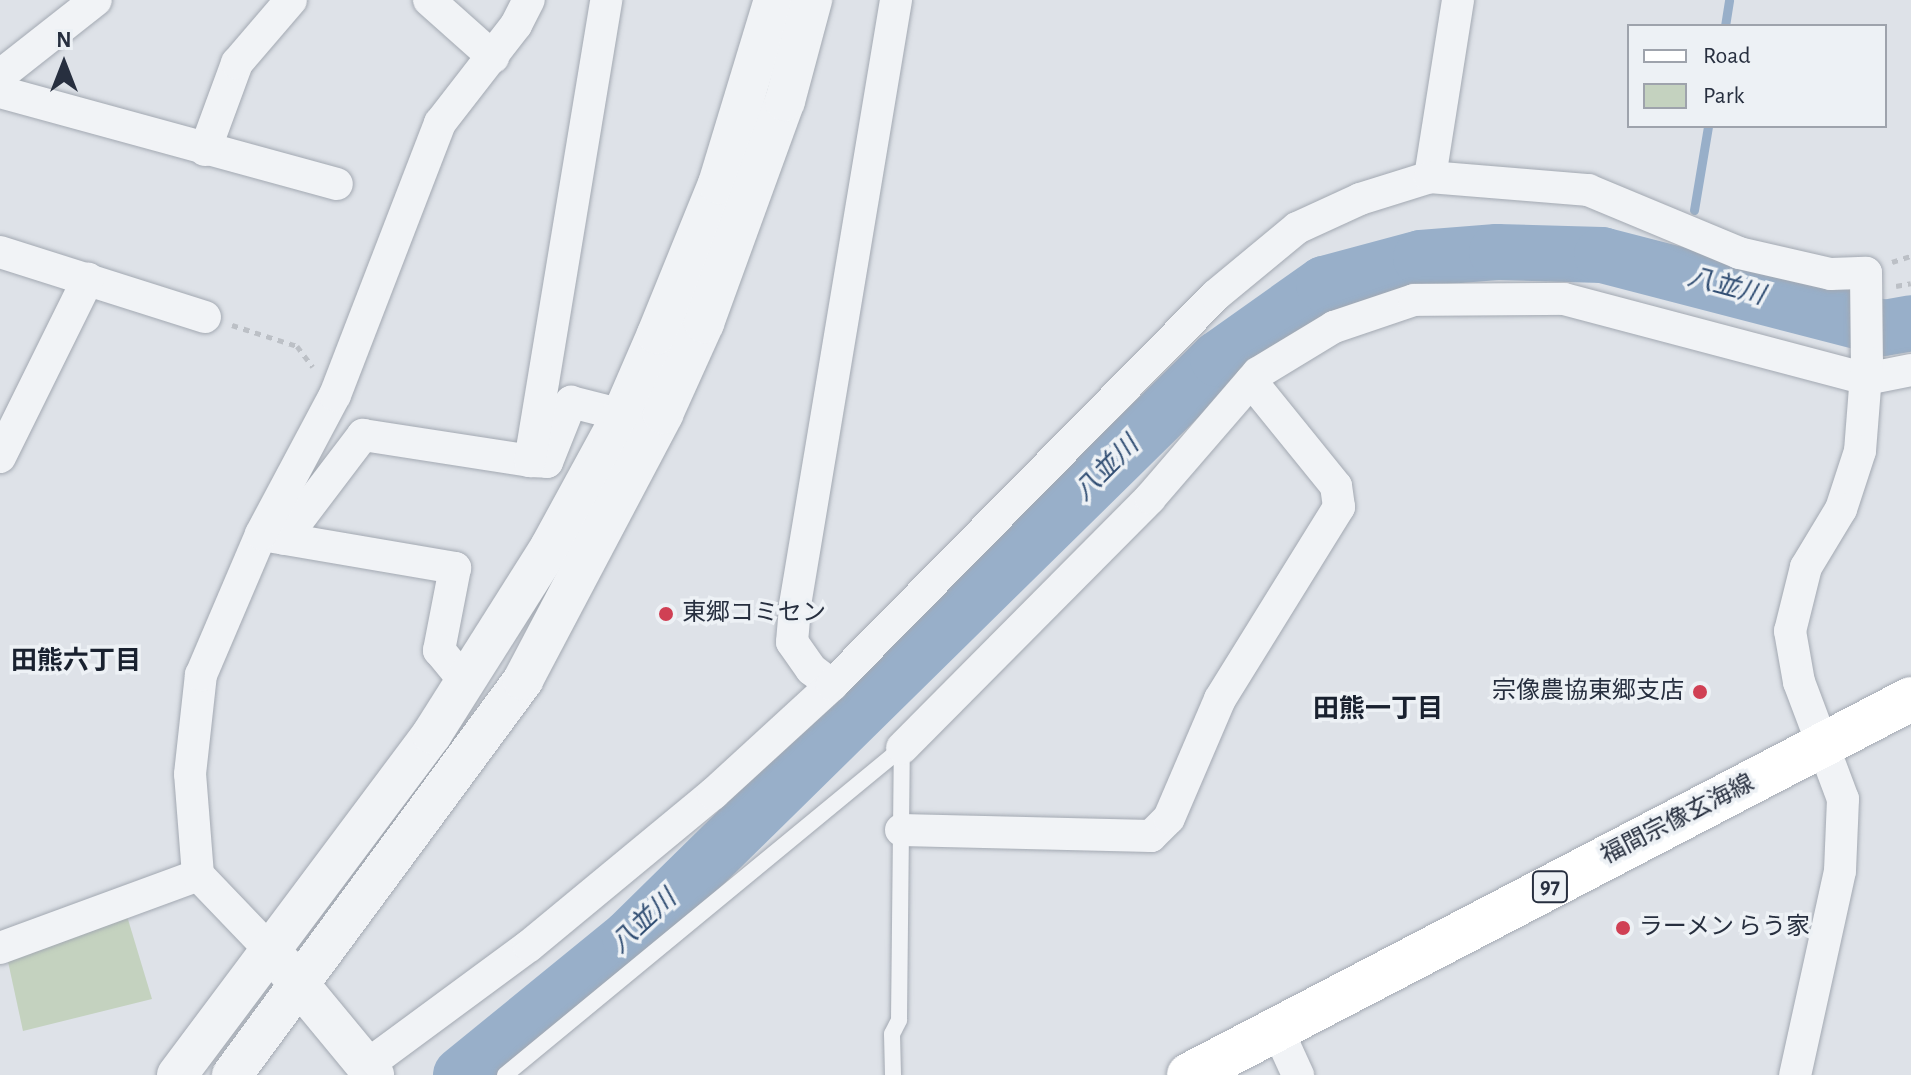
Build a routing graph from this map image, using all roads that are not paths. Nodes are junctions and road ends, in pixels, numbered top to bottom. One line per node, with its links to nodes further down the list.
1 (96, 0): 11 (street)
2 (291, 0): 12 (street)
3 (429, 0): 10 (street)
4 (529, 0): 10 (street)
5 (606, 0): 23 (street)
6 (774, 0): 21 (street)
7 (812, 0): 34 (street)
8 (896, 0): 26 (street)
9 (1458, 0): 13 (street)
10 (493, 57): 24 (street)
11 (3, 81): 12 (street)
12 (205, 150): 14 (street)
13 (1430, 177): 19 (street); 26 (street)
14 (337, 184)
15 (0, 252): 16 (street)
16 (88, 279): 17 (street); 22 (street)
17 (205, 317)
18 (1911, 370): 19 (street)
19 (1866, 371): 20 (street); 28 (street)
20 (1251, 381): 29 (street); 30 (street)
21 (622, 415): 23 (street); 25 (street)
22 (0, 457)
23 (530, 461): 24 (street)
24 (273, 536): 25 (street); 31 (street)
25 (467, 684): 33 (street)
26 (832, 685): 36 (street)
27 (1911, 699): 28 (main road, 福間宗像玄海線 / 97)
28 (1825, 744): 35 (main road, 福間宗像玄海線 / 97); 43 (street)
29 (902, 748): 30 (lane); 39 (lane)
30 (901, 830): 40 (lane)
31 (198, 875): 32 (street); 33 (street)
32 (0, 948)
33 (270, 950): 34 (street); 37 (street)
34 (301, 986): 36 (street); 38 (street)
35 (1277, 1029): 41 (main road, 福間宗像玄海線 / 97); 42 (street)
36 (370, 1070)
37 (177, 1075)
38 (232, 1075)
39 (505, 1075)
40 (893, 1075)
41 (1189, 1075)
42 (1298, 1075)
43 (1795, 1075)

